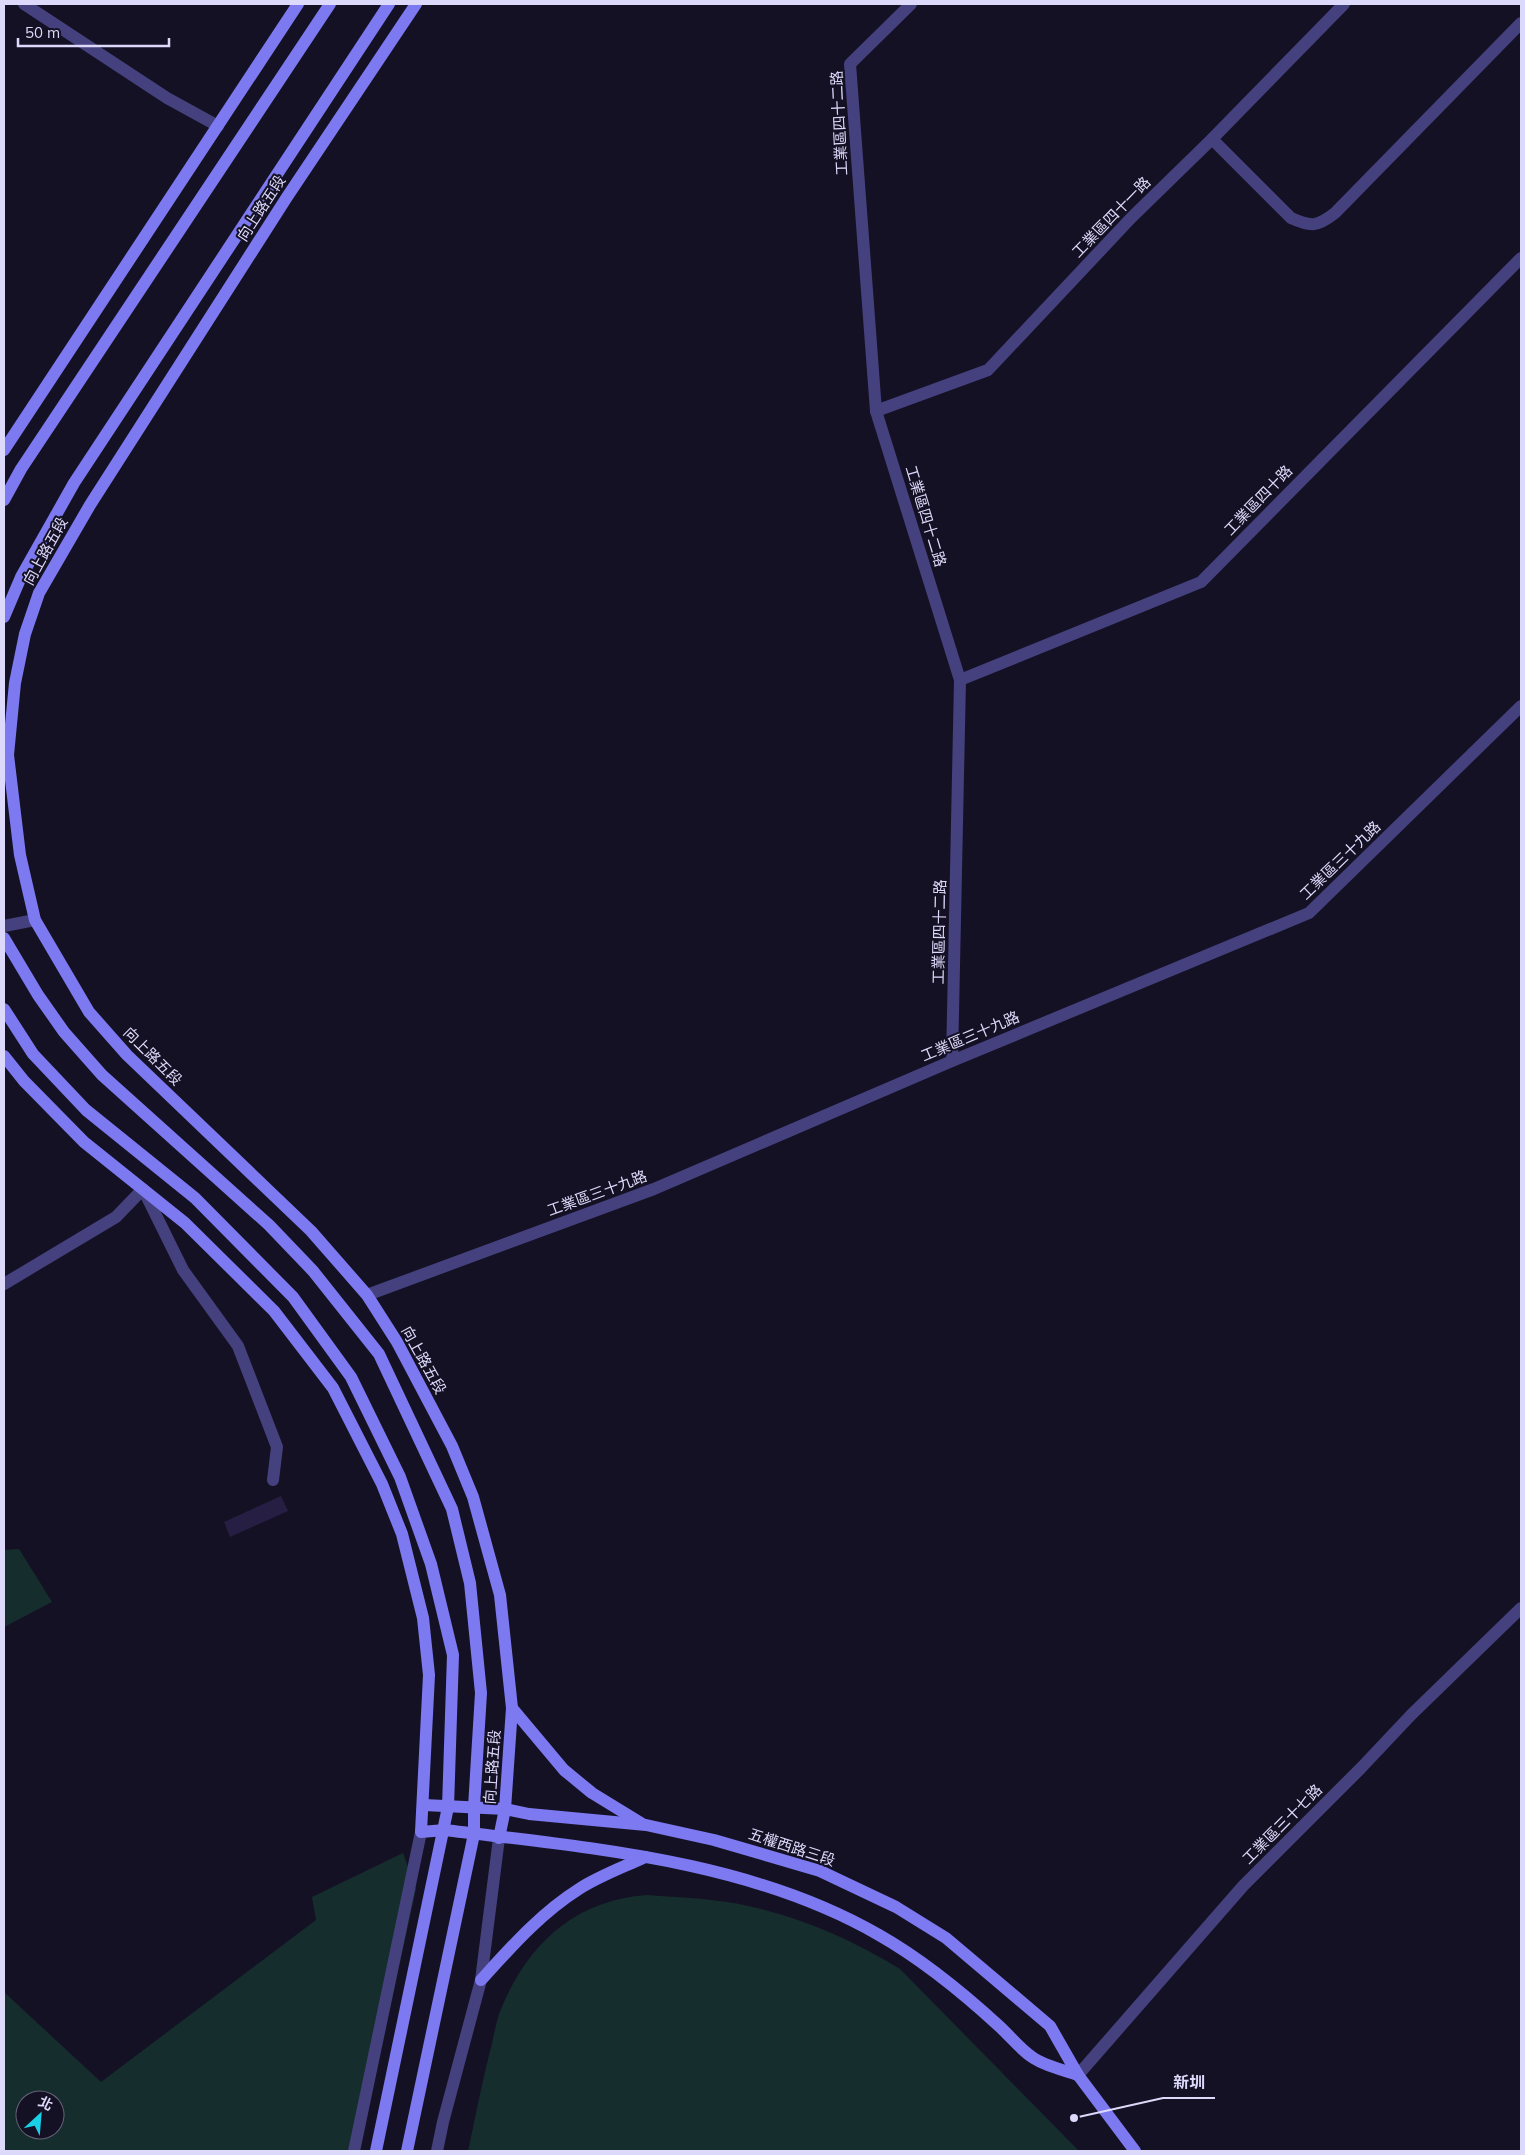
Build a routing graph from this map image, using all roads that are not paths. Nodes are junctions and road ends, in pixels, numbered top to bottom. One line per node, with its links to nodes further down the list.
1 (24, 4): 9 (street)
2 (298, 4): 9 (main road)
3 (330, 4): 14 (main road)
4 (389, 4): 15 (main road, 向上路五段)
5 (416, 4): 18 (main road, 向上路五段)
6 (911, 4): 12 (street, 工業區四十二路)
7 (1344, 4): 10 (street, 工業區四十一路)
8 (1521, 23): 10 (street)
9 (218, 126): 13 (main road)
10 (1212, 139): 12 (street, 工業區四十一路)
11 (1521, 258): 16 (street, 工業區四十路)
12 (876, 410): 16 (street, 工業區四十二路)
13 (4, 450)
14 (4, 500)
15 (4, 617)
16 (960, 680): 23 (street, 工業區四十二路)
17 (1521, 706): 23 (street, 工業區三十九路)
18 (35, 920): 19 (street); 26 (main road, 向上路五段)
19 (4, 926)
20 (4, 938): 32 (main road, 向上路五段)
21 (4, 1009): 31 (main road)
22 (4, 1056): 24 (main road)
23 (952, 1061): 26 (street, 工業區三十九路)
24 (143, 1189): 25 (street); 27 (street); 30 (main road)
25 (4, 1284)
26 (366, 1295): 29 (main road, 向上路五段)
27 (273, 1480)
28 (1521, 1608): 41 (street, 工業區三十七路)
29 (512, 1708): 33 (main road, 向上路五段); 34 (main road)
30 (424, 1805): 31 (main road, 五權西路三段); 36 (main road)
31 (448, 1807): 32 (main road, 五權西路三段); 35 (main road)
32 (474, 1807): 33 (main road, 五權西路三段); 37 (main road, 向上路五段)
33 (505, 1809): 34 (main road, 五權西路三段); 38 (main road, 向上路五段)
34 (646, 1825): 41 (main road, 五權西路三段)
35 (445, 1830): 36 (main road); 37 (main road); 43 (main road)
36 (421, 1832): 42 (street)
37 (474, 1834): 38 (main road); 44 (main road, 向上路五段)
38 (499, 1838): 39 (main road); 40 (street, 向上路五段)
39 (645, 1857): 40 (main road); 41 (main road)
40 (482, 1980): 45 (street, 向上路五段)
41 (1078, 2075): 46 (main road, 五權西路三段)
42 (354, 2151)
43 (376, 2151)
44 (407, 2151)
45 (437, 2151)
46 (1135, 2151)

